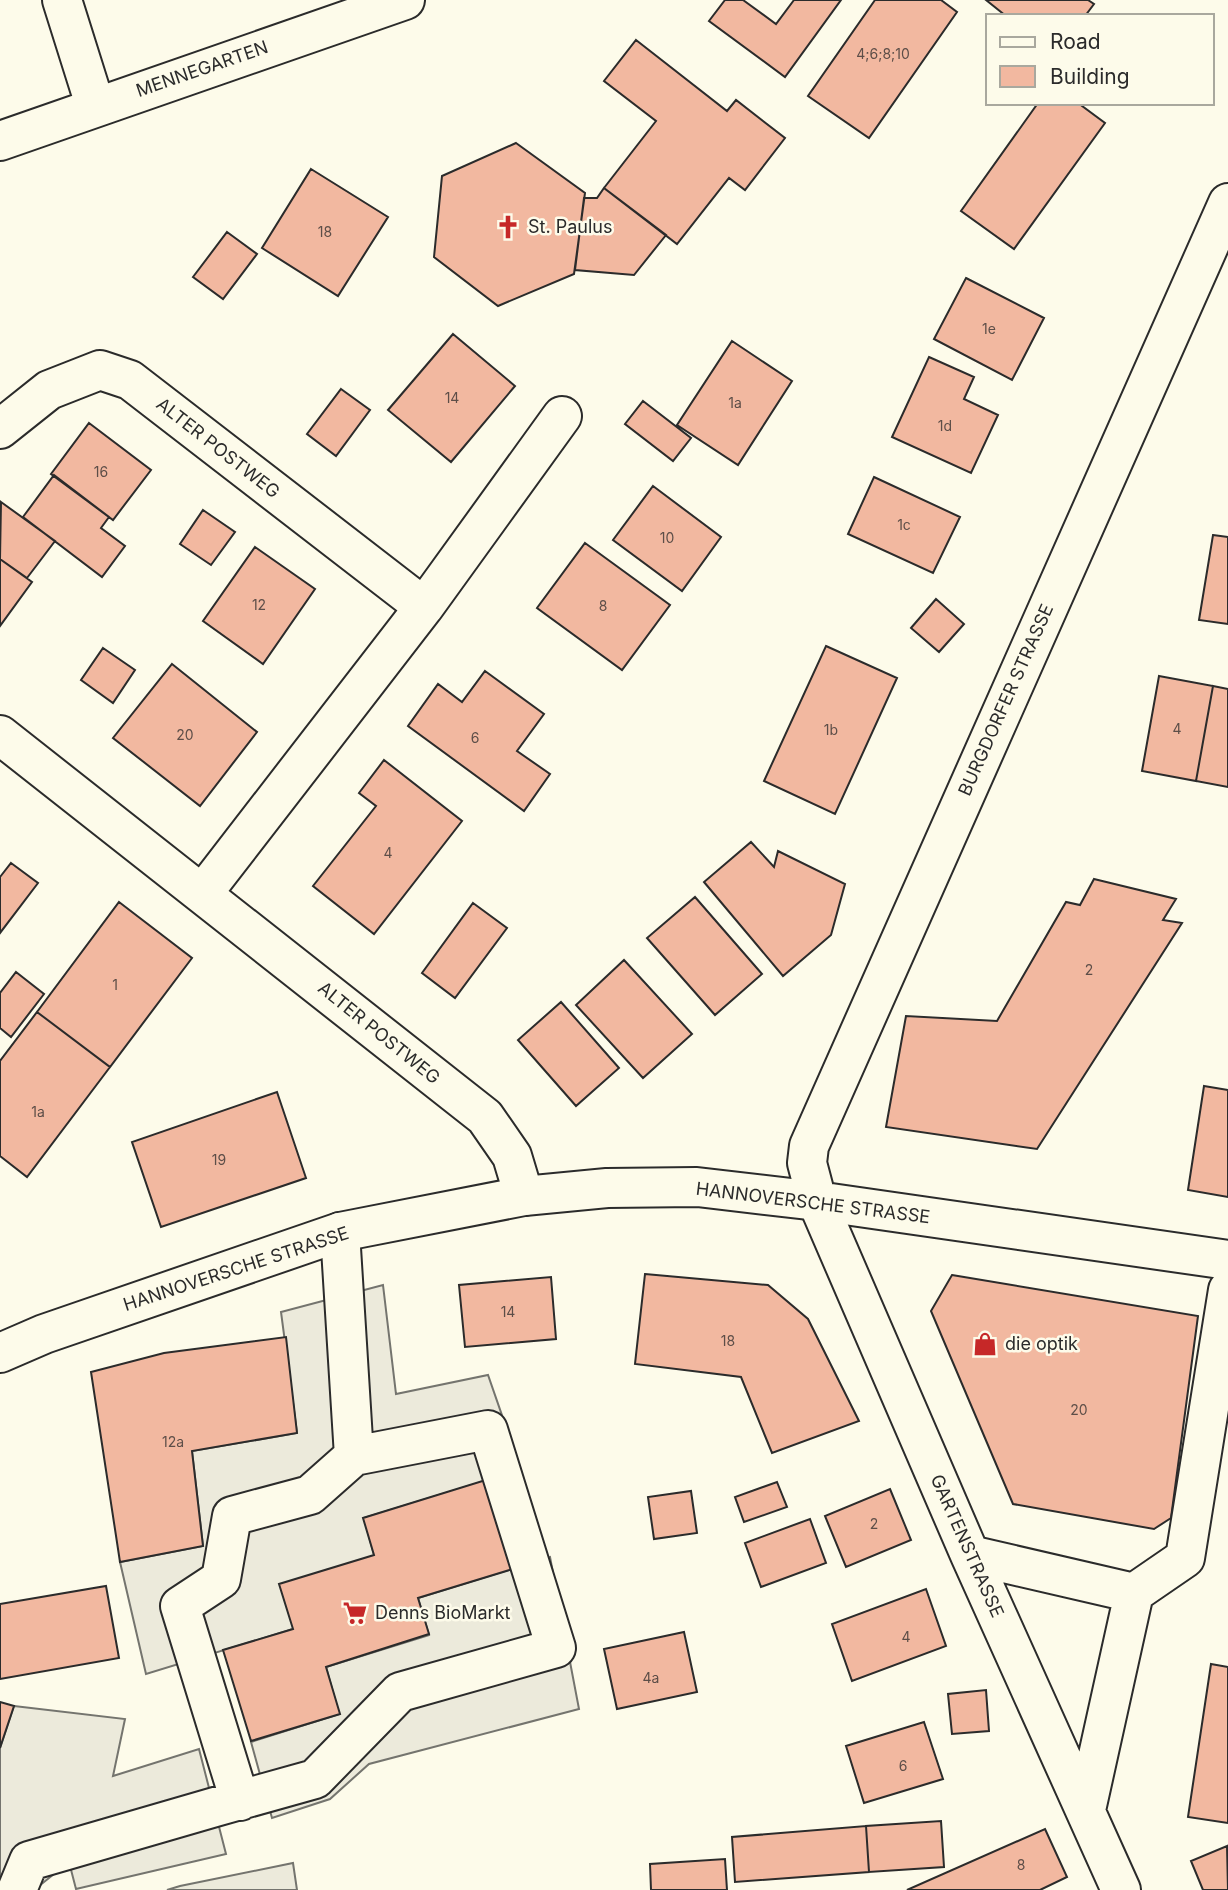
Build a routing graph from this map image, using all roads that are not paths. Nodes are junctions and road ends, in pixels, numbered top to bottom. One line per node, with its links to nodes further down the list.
1 (62, 0): 3 (street)
2 (405, 0): 3 (street, MENNEGARTEN)
3 (95, 105): 4 (street, MENNEGARTEN)
4 (0, 141)
5 (1228, 203): 12 (street, BURGDORFER STRASSE)
6 (562, 416): 8 (street)
7 (0, 429): 8 (street, ALTER POSTWEG)
8 (424, 607): 10 (street)
9 (0, 735): 10 (street, ALTER POSTWEG)
10 (203, 893): 11 (street, ALTER POSTWEG)
11 (524, 1196): 12 (street, HANNOVERSCHE STRASSE); 13 (street, HANNOVERSCHE STRASSE)
12 (817, 1201): 14 (street, HANNOVERSCHE STRASSE); 18 (street, GARTENSTRASSE)
13 (340, 1233): 16 (street, HANNOVERSCHE STRASSE); 17 (street)
14 (1228, 1260)
15 (1228, 1290): 19 (street)
16 (0, 1353)
17 (354, 1456): 20 (street); 20 (street)
18 (970, 1555): 19 (street); 21 (street, GARTENSTRASSE)
19 (1133, 1593): 21 (street)
20 (240, 1800): 22 (street)
21 (1086, 1810): 23 (street, GARTENSTRASSE)
22 (17, 1890)
23 (1121, 1890)

